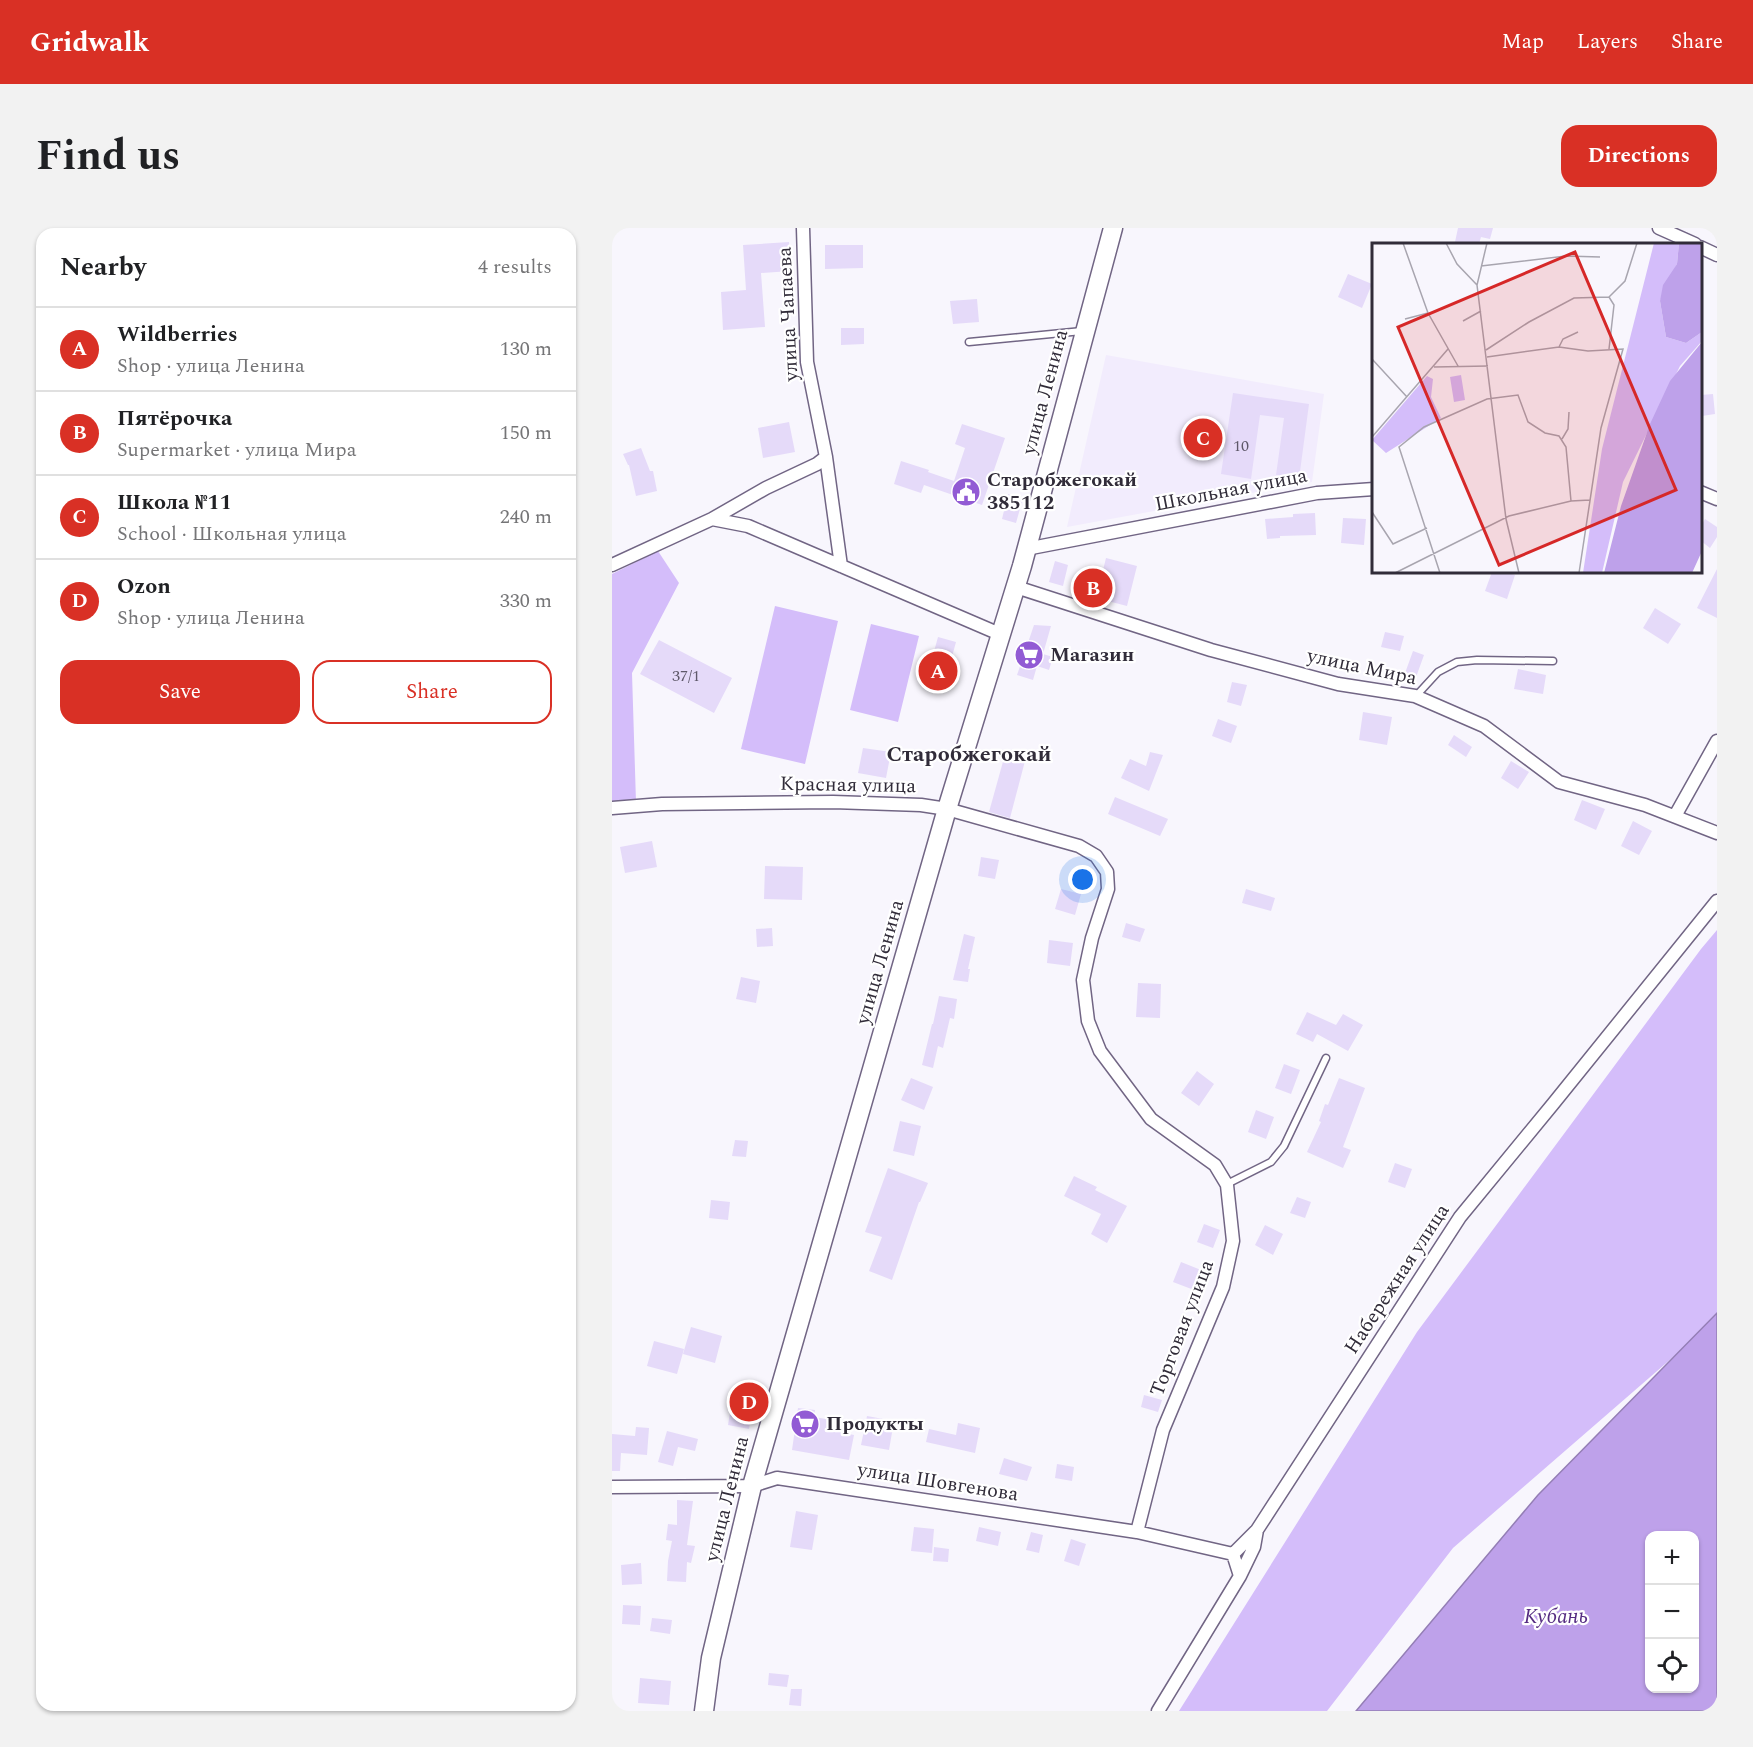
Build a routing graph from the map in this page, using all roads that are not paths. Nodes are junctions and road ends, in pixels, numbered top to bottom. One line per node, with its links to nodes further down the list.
1 (803, 228): 9 (street, улица Чапаева)
2 (1113, 228): 7 (street, улица Ленина)
3 (1659, 228): 4 (street)
4 (1693, 243)
5 (1702, 248): 6 (street)
6 (1717, 255)
7 (1085, 330): 8 (lane); 14 (street, улица Ленина)
8 (969, 342)
9 (826, 458): 13 (street); 16 (street, улица Чапаева)
10 (1372, 489): 14 (street, Школьная улица)
11 (1702, 492): 12 (street)
12 (1717, 499)
13 (712, 519): 15 (street); 16 (street)
14 (1026, 549): 17 (street, улица Ленина)
15 (612, 565)
16 (841, 566): 18 (street)
17 (1016, 587): 18 (street, улица Ленина); 20 (street, улица Мира)
18 (1002, 635): 23 (street, улица Ленина)
19 (1553, 661): 20 (lane)
20 (1416, 696): 24 (street, улица Мира)
21 (1717, 741): 24 (street)
22 (612, 808): 23 (street, Красная улица)
23 (947, 808): 26 (street, Красная улица); 30 (street, улица Ленина)
24 (1675, 816): 25 (street, улица Мира)
25 (1717, 833)
26 (1079, 846): 29 (street, Торговая улица)
27 (1717, 901): 32 (street, Набережная улица)
28 (1326, 1058): 29 (lane)
29 (1227, 1185): 33 (street, Торговая улица)
30 (752, 1486): 31 (street, улица Шовгенова); 33 (street, улица Шовгенова); 36 (street, улица Ленина)
31 (612, 1487)
32 (1257, 1530): 34 (street); 35 (street, Набережная улица)
33 (1137, 1532): 34 (street, улица Шовгенова)
34 (1233, 1554): 35 (street)
35 (1240, 1575): 37 (street, Набережная улица)
36 (704, 1711)
37 (1158, 1711)

